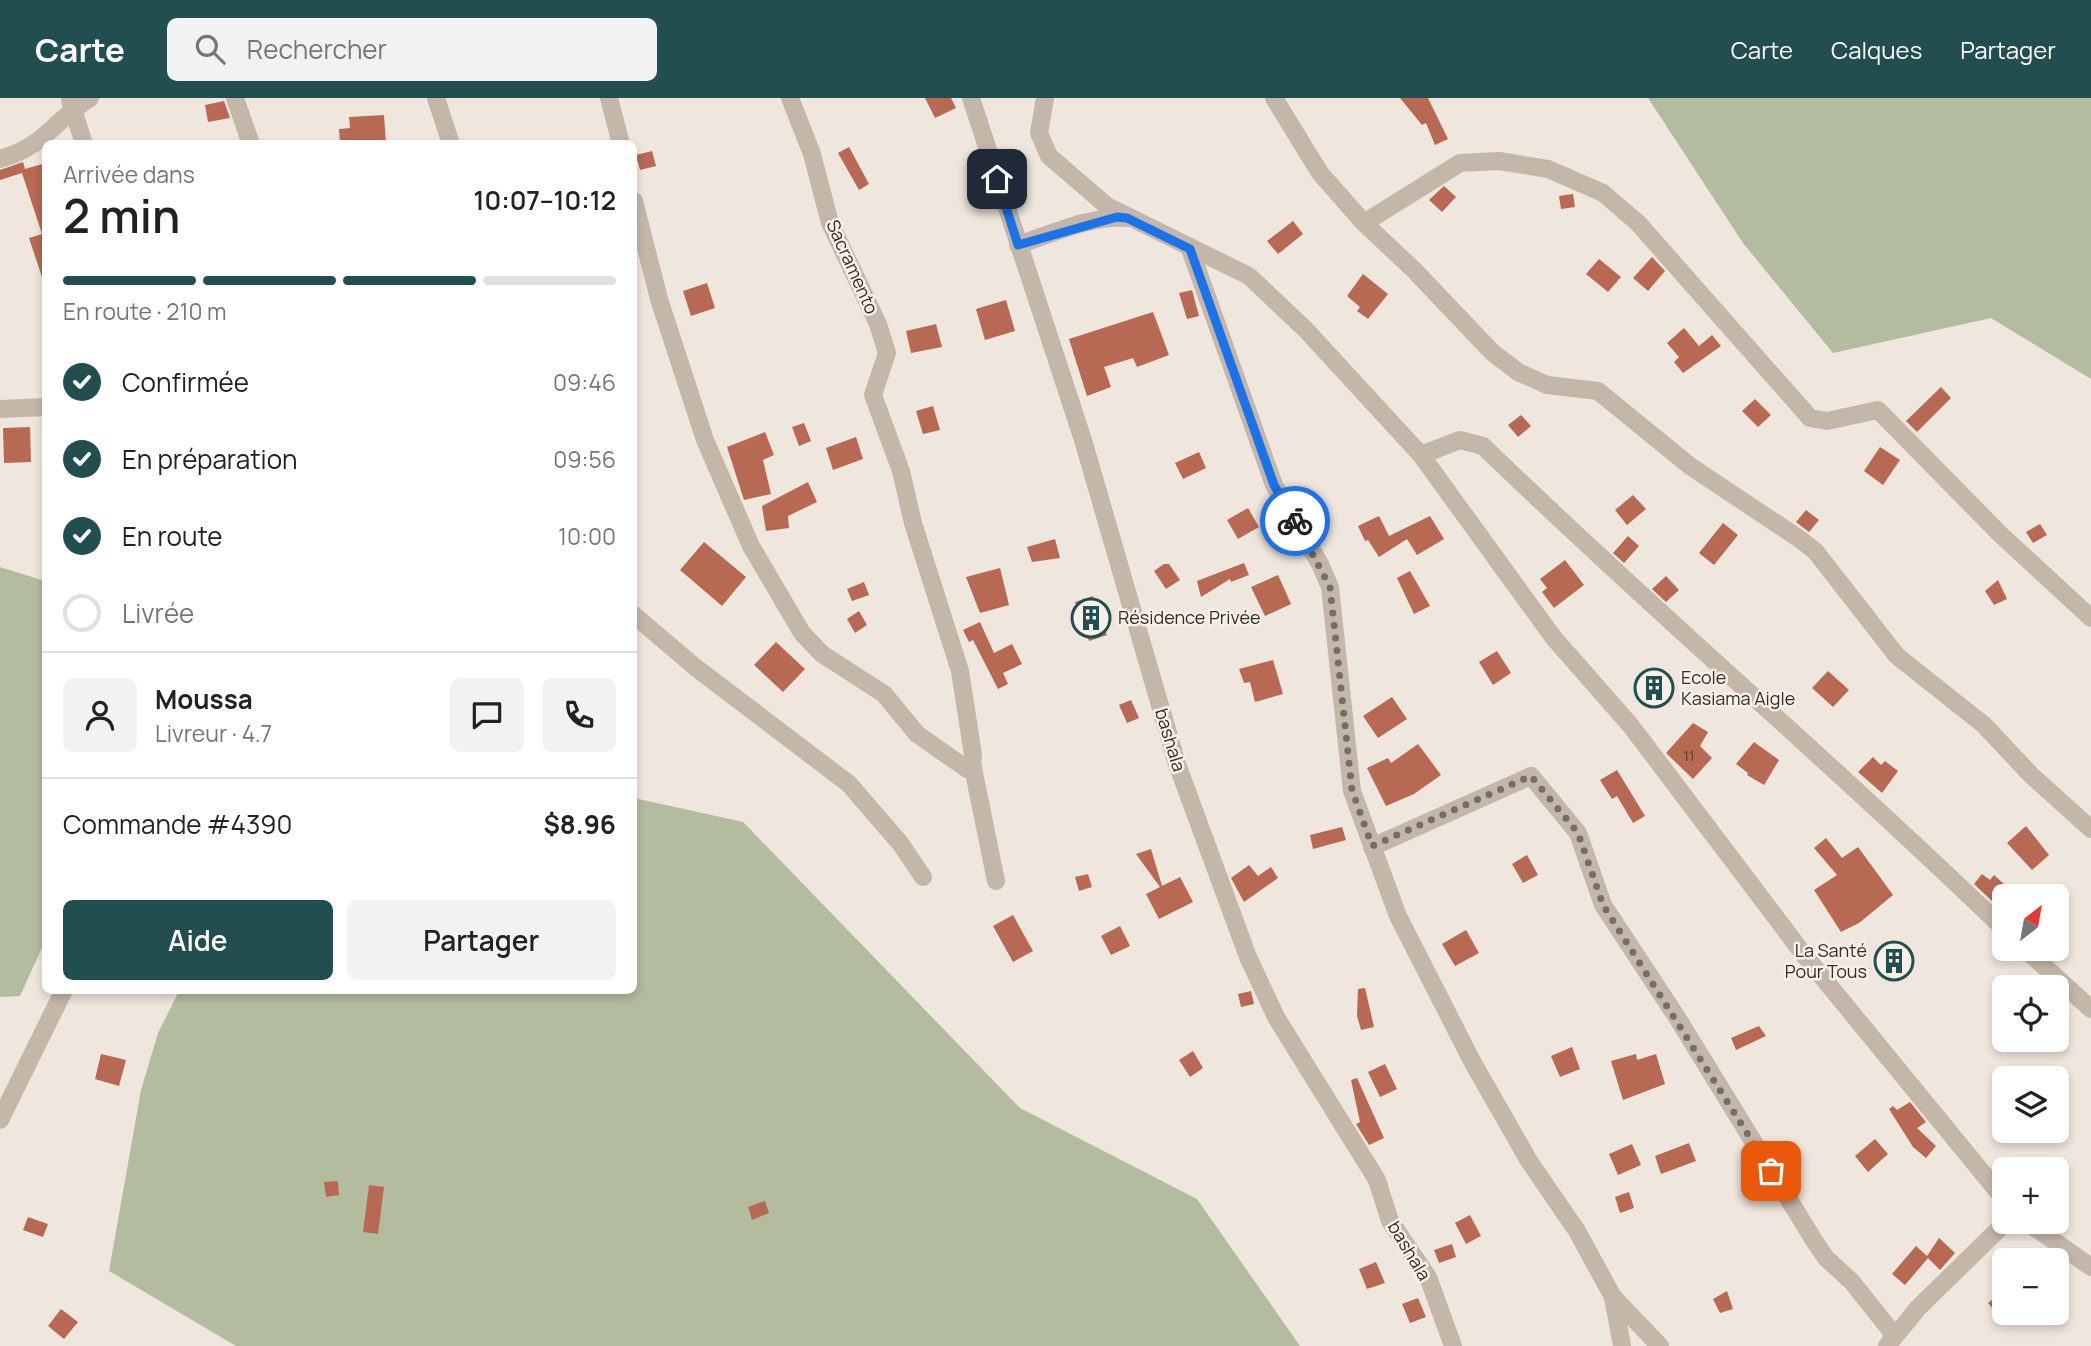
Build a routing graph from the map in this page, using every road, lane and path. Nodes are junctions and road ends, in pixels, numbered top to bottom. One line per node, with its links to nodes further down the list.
1 (90, 98): 9 (street)
2 (235, 98): 11 (street)
3 (436, 98): 12 (street)
4 (609, 98): 13 (street)
5 (790, 98): 25 (street, Sacramento)
6 (971, 98): 18 (street, bashala)
7 (1045, 98): 16 (street)
8 (1274, 98): 17 (street)
9 (71, 103): 10 (street); 14 (street)
10 (83, 140)
11 (250, 140)
12 (450, 140)
13 (620, 140)
14 (0, 159)
15 (637, 213): 25 (street)
16 (1127, 218): 18 (street); 19 (street)
17 (1364, 223): 24 (street); 26 (street)
18 (1018, 245): 41 (street, bashala)
19 (1190, 249): 22 (street); 27 (street)
20 (42, 407): 21 (street)
21 (0, 410)
22 (1421, 455): 30 (street); 35 (street)
23 (637, 618): 28 (street)
24 (2091, 618)
25 (972, 763): 29 (street)
26 (2091, 829)
27 (1372, 846): 39 (street); 40 (street)
28 (923, 877)
29 (996, 881)
30 (1992, 918)
31 (2038, 961): 33 (street)
32 (62, 994): 34 (street)
33 (2091, 1009)
34 (0, 1119)
35 (1992, 1184)
36 (1994, 1234): 40 (street)
37 (2044, 1234): 38 (street)
38 (2091, 1267)
39 (1613, 1297): 42 (street); 43 (street)
40 (1891, 1341)
41 (1453, 1346)
42 (1622, 1346)
43 (1660, 1346)

